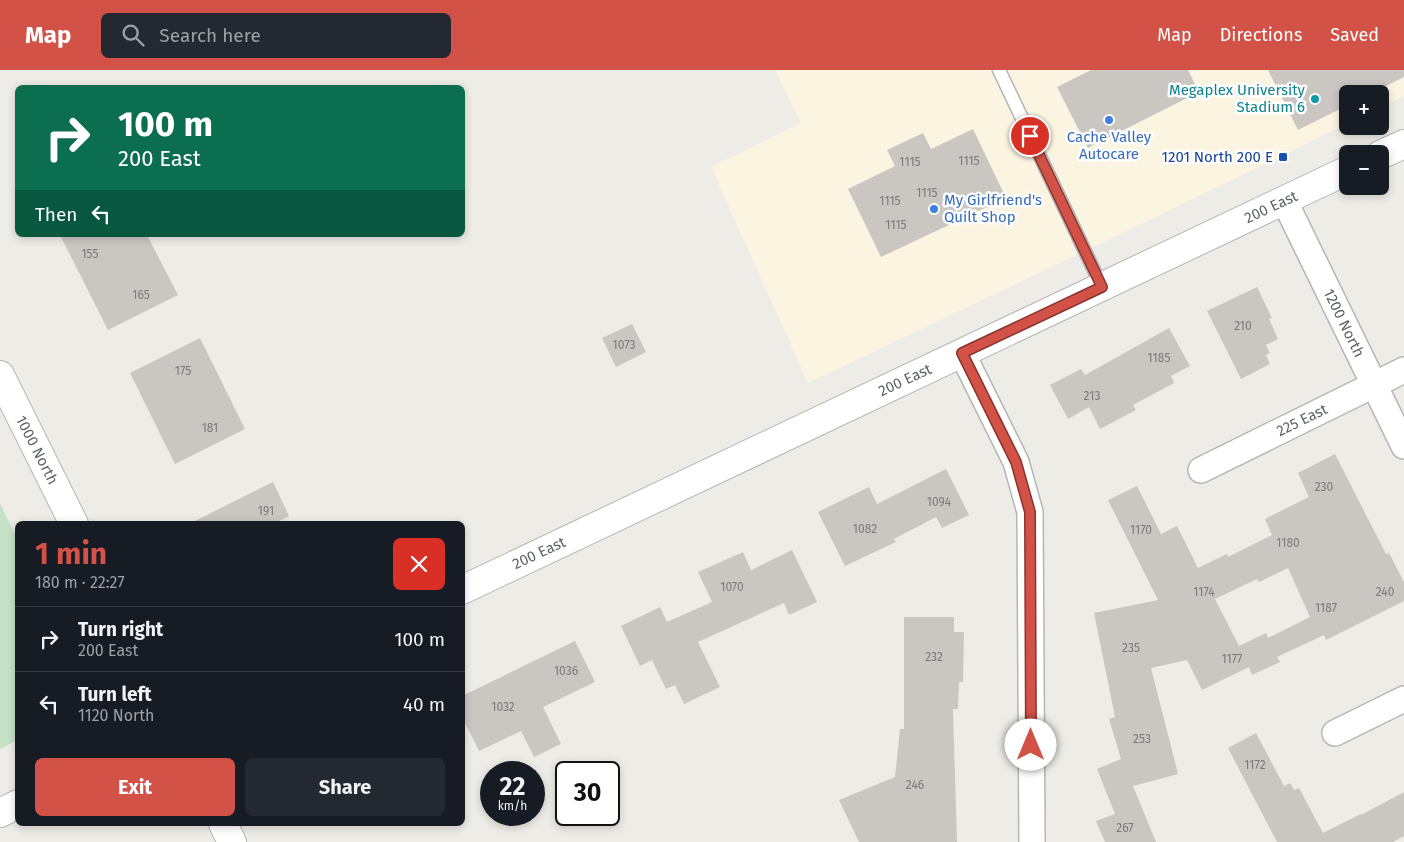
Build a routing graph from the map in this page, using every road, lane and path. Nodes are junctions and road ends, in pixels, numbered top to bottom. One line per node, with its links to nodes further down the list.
1 (998, 70): 6 (lane)
2 (1404, 144): 3 (main road)
3 (1389, 151)
4 (1339, 174): 5 (main road, 200 East)
5 (1284, 200): 6 (main road, 200 East); 10 (street, 1200 North)
6 (1102, 287): 7 (main road, 200 East)
7 (962, 353): 14 (main road, 200 East); 21 (street)
8 (1404, 370): 10 (street, 225 East)
9 (0, 376): 13 (main road, 1000 North)
10 (1374, 384): 11 (street, 1200 North); 12 (street, 225 East)
11 (1404, 446)
12 (1201, 470)
13 (72, 521)
14 (465, 589)
15 (1404, 699): 16 (street)
16 (1335, 732)
17 (15, 806): 18 (main road)
18 (0, 813)
19 (224, 826): 20 (main road)
20 (232, 842)
21 (1032, 842)

